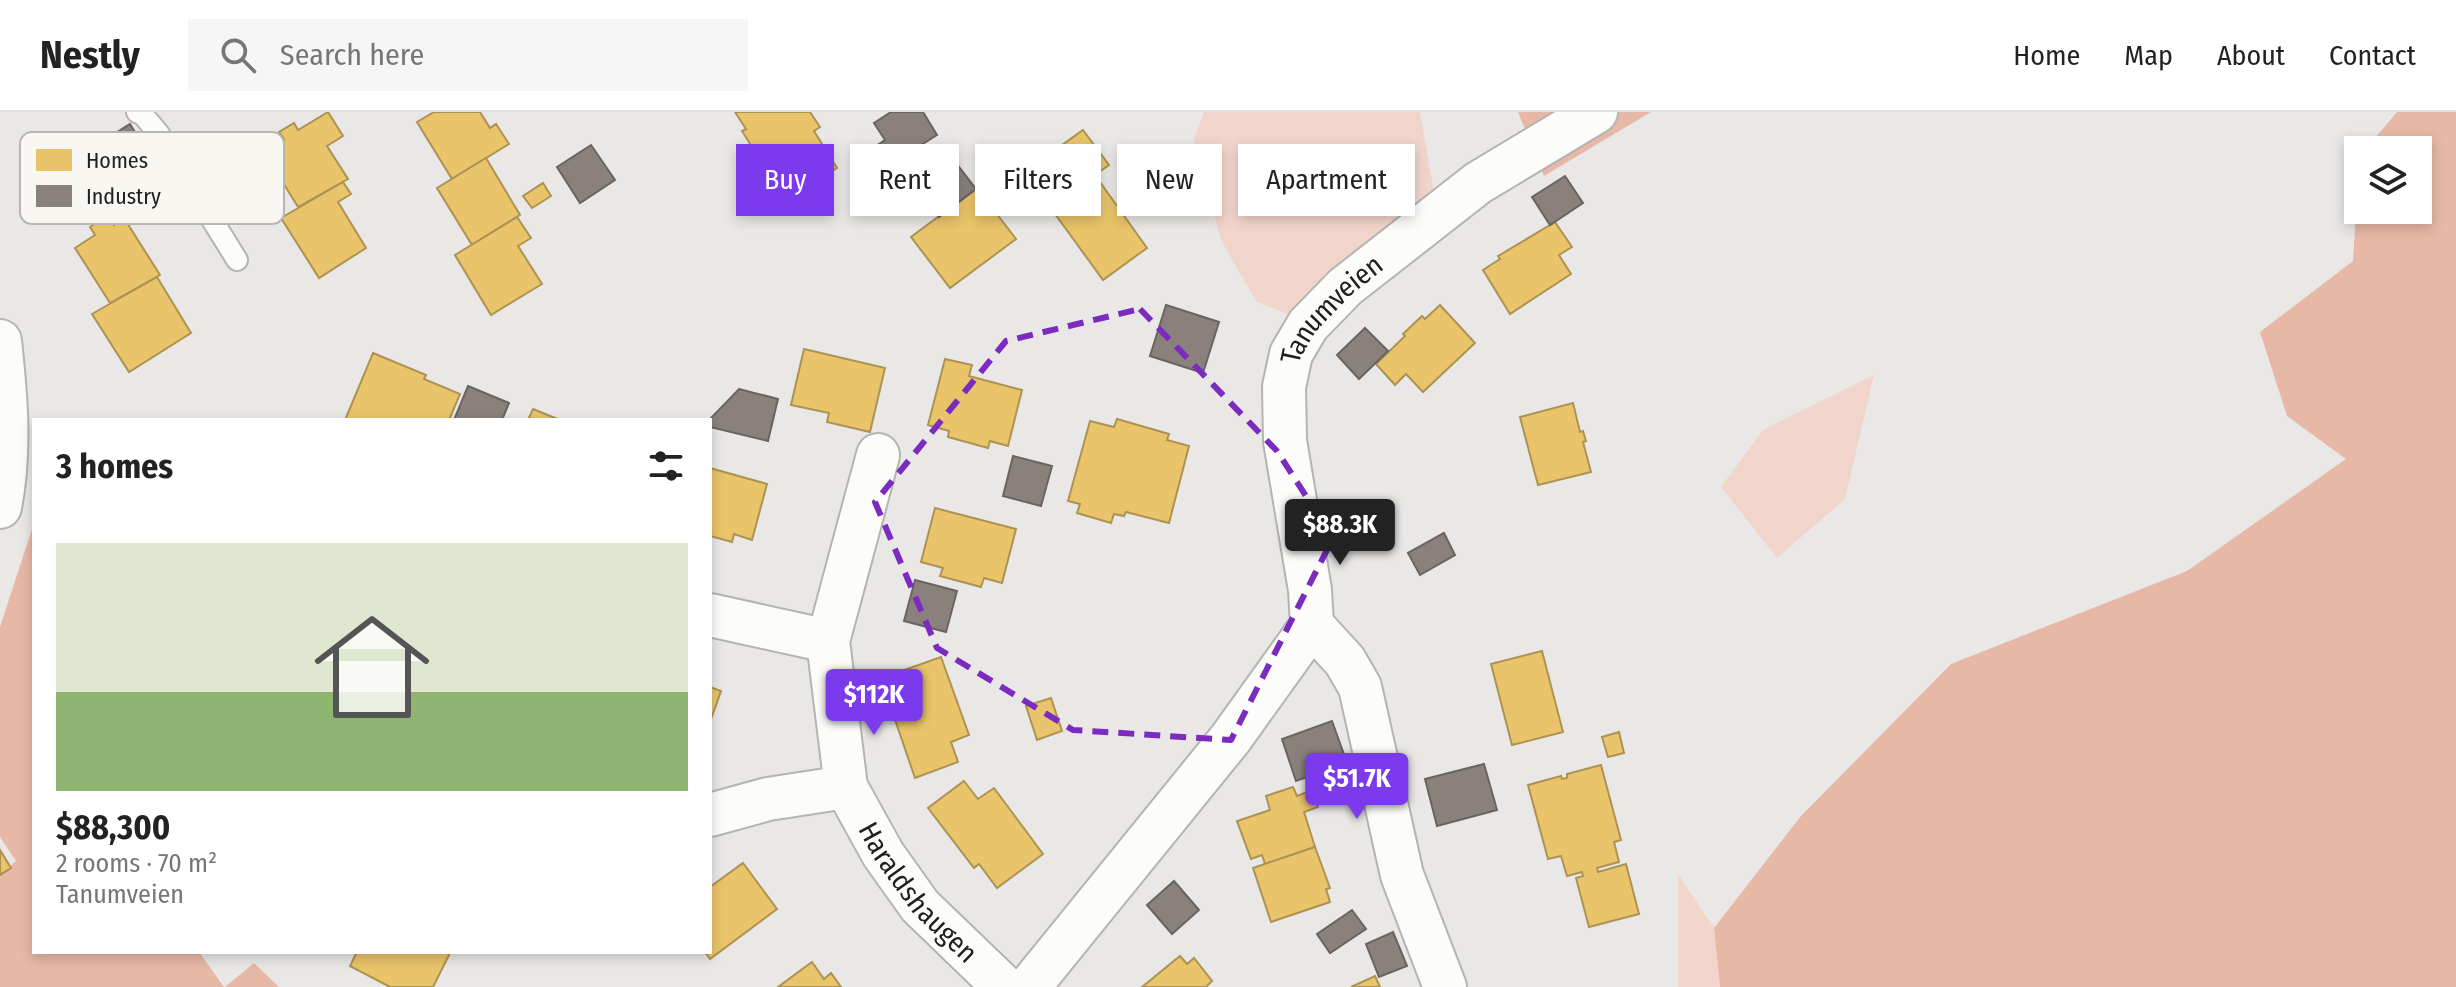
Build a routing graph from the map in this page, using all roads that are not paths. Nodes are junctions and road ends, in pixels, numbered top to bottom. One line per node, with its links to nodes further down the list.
1 (137, 112): 3 (lane)
2 (1596, 112): 10 (street, Tanumveien)
3 (157, 132)
4 (215, 224): 5 (lane)
5 (237, 260)
6 (0, 341): 8 (street)
7 (878, 455): 11 (street, Haraldshaugen)
8 (0, 507)
9 (712, 615): 11 (street)
10 (1312, 625): 15 (street); 16 (street)
11 (828, 641): 12 (street, Haraldshaugen)
12 (846, 787): 13 (street, Haraldshaugen); 14 (street, Haraldshaugen)
13 (712, 814)
14 (1004, 987)
15 (1029, 987)
16 (1445, 987)

